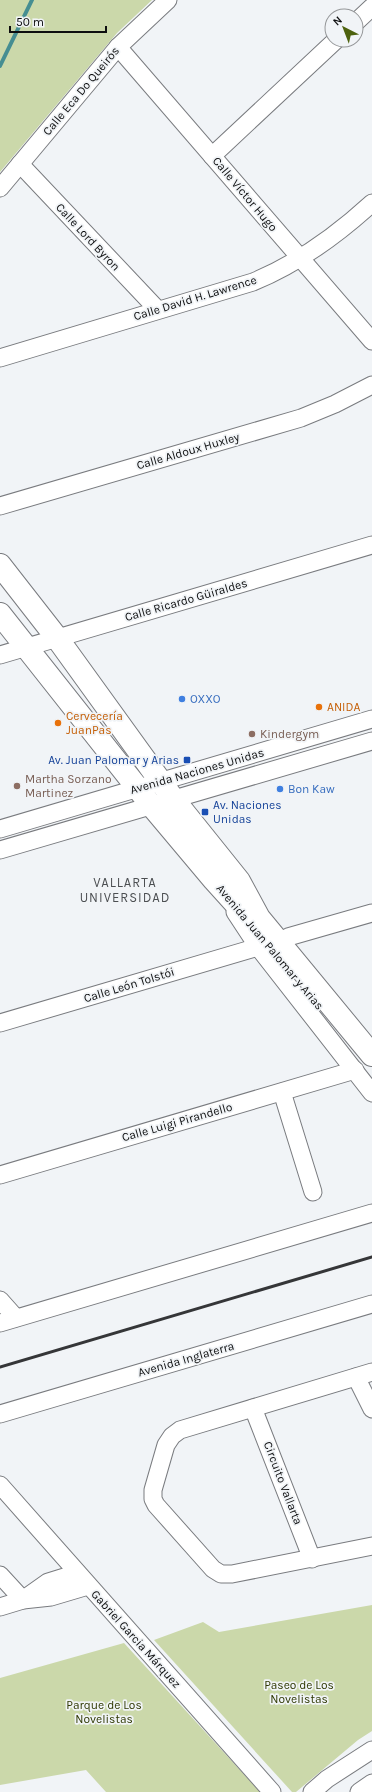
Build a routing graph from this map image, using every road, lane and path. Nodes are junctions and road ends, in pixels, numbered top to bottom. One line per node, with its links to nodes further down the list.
1 (168, 0): 4 (street, Calle Eca Do Queirós)
2 (372, 7): 3 (street)
3 (364, 14)
4 (118, 47): 6 (street, Calle Víctor Hugo); 7 (street, Calle Eca Do Queirós)
5 (327, 48): 6 (street)
6 (212, 156): 10 (street, Calle Víctor Hugo)
7 (20, 164): 8 (street, Calle Eca Do Queirós); 11 (street, Calle Lord Byron)
8 (0, 188)
9 (372, 203): 10 (street, Calle David H. Lawrence)
10 (300, 259): 11 (street, Calle David H. Lawrence); 12 (street, Calle Víctor Hugo)
11 (157, 309): 13 (street, Calle David H. Lawrence)
12 (372, 341)
13 (0, 358)
14 (372, 385): 15 (street, Calle Aldoux Huxley)
15 (0, 506)
16 (372, 545): 19 (street, Calle Ricardo Güiraldes)
17 (0, 565): 19 (main road)
18 (0, 614): 20 (main road)
19 (57, 638): 20 (street, Calle Ricardo Güiraldes); 24 (main road)
20 (26, 647): 21 (street, Calle Ricardo Güiraldes); 25 (main road)
21 (0, 655)
22 (372, 719): 24 (street, Avenida Naciones Unidas)
23 (372, 741): 26 (street, Avenida Naciones Unidas)
24 (161, 781): 25 (street, Avenida Naciones Unidas); 26 (main road)
25 (138, 788): 27 (main road); 28 (street, Avenida Naciones Unidas)
26 (174, 800): 27 (street, Avenida Naciones Unidas); 31 (main road)
27 (151, 805): 29 (street, Avenida Naciones Unidas); 30 (main road)
28 (0, 829)
29 (0, 850)
30 (214, 880): 34 (street, Avenida Juan Palomar y Arias); 38 (main road, Avenida Juan Palomar y Arias)
31 (239, 881): 33 (street, Avenida Juan Palomar y Arias); 37 (main road, Avenida Juan Palomar y Arias)
32 (372, 913): 33 (street)
33 (288, 937): 36 (street, Avenida Juan Palomar y Arias)
34 (258, 946): 35 (street, Calle León Tolstói); 38 (street, Avenida Juan Palomar y Arias)
35 (0, 1023)
36 (372, 1042)
37 (372, 1055)
38 (363, 1071): 39 (street, Calle Luigi Pirandello); 40 (street, Avenida Juan Palomar y Arias)
39 (282, 1092): 41 (street, Calle Luigi Pirandello); 42 (street)
40 (372, 1093)
41 (0, 1175)
42 (313, 1192)
43 (372, 1213): 46 (street)
44 (0, 1300): 46 (street)
45 (372, 1304): 51 (street, Avenida Inglaterra)
46 (8, 1321)
47 (372, 1372): 48 (street)
48 (356, 1377): 49 (street); 50 (street)
49 (253, 1408): 54 (street, Circuito Vallarta); 54 (street)
50 (372, 1409)
51 (0, 1414)
52 (0, 1486): 55 (street, Gabriel Garcia Márquez)
53 (372, 1546): 54 (street)
54 (312, 1559)
55 (77, 1573): 57 (street, Gabriel Garcia Márquez); 58 (street)
56 (0, 1575): 58 (street)
57 (88, 1586): 58 (street); 62 (street, Gabriel Garcia Márquez)
58 (22, 1600): 59 (street)
59 (0, 1607)
60 (372, 1750): 63 (street)
61 (372, 1783): 64 (street)
62 (272, 1792)
63 (312, 1792)
64 (359, 1792)

